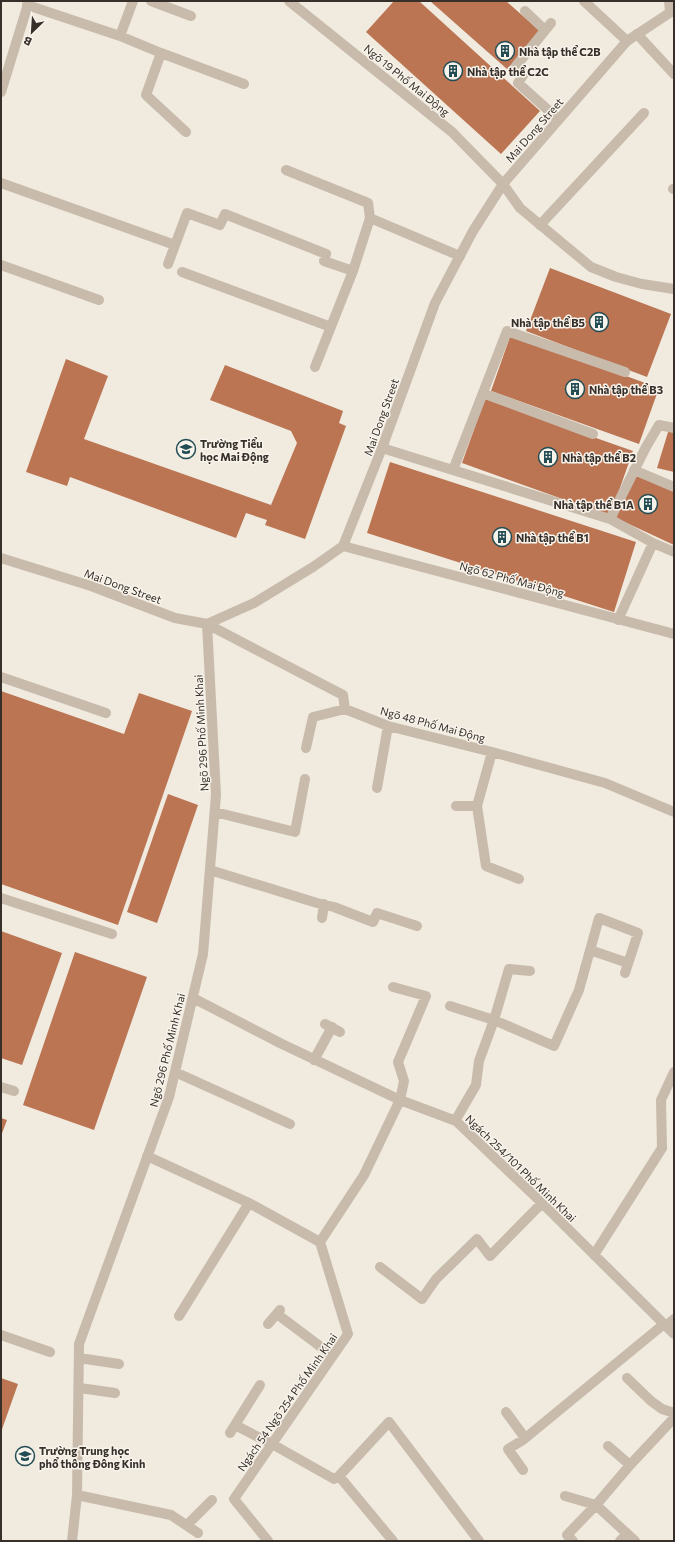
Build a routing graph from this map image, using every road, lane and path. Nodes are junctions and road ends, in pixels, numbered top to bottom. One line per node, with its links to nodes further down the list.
1 (133, 1): 10 (street)
2 (152, 1): 8 (street)
3 (289, 1): 21 (street, Ngõ 19 Phố Mai Động)
4 (584, 1): 11 (street)
5 (28, 3): 10 (street); 15 (street)
6 (671, 7): 9 (street, Mai Dong Street)
7 (525, 11): 17 (street)
8 (191, 16)
9 (637, 34): 11 (street, Mai Dong Street); 13 (street)
10 (120, 36): 12 (street)
11 (627, 41): 17 (street, Mai Dong Street)
12 (161, 53): 14 (street); 18 (street)
13 (674, 74)
14 (244, 84)
15 (1, 92)
16 (644, 113): 23 (street)
17 (558, 119): 21 (street, Mai Dong Street)
18 (186, 132)
19 (286, 170): 22 (street)
20 (1, 183): 24 (street)
21 (503, 184): 23 (street, Ngõ 19 Phố Mai Động); 25 (street, Mai Dong Street)
22 (370, 218): 25 (street); 28 (street)
23 (540, 225): 30 (street, Ngõ 19 Phố Mai Động)
24 (175, 245): 26 (street); 28 (street)
25 (460, 256): 38 (street, Mai Dong Street)
26 (168, 264)
27 (1, 266): 31 (street)
28 (353, 271): 32 (street)
29 (182, 272): 32 (street)
30 (674, 289)
31 (99, 300)
32 (331, 327): 33 (street)
33 (315, 367)
34 (624, 372): 35 (street)
35 (483, 393): 37 (street); 39 (street)
36 (674, 428): 40 (street)
37 (593, 434)
38 (382, 448): 39 (street); 44 (street, Mai Dong Street)
39 (453, 470): 42 (street)
40 (634, 470): 41 (street); 42 (street)
41 (674, 487)
42 (610, 519): 43 (street)
43 (653, 543): 45 (street); 47 (street)
44 (343, 546): 47 (street, Ngõ 62 Phố Mai Động); 48 (street)
45 (674, 552)
46 (1, 558): 48 (street, Mai Dong Street)
47 (618, 620): 49 (street, Ngõ 62 Phố Mai Động)
48 (207, 624): 51 (street); 60 (street, Ngõ 296 Phố Minh Khai)
49 (674, 634)
50 (1, 677): 52 (street)
51 (345, 709): 53 (street, Ngõ 48 Phố Mai Động); 54 (street)
52 (106, 713)
53 (388, 726): 55 (street, Ngõ 48 Phố Mai Động); 57 (street)
54 (306, 748)
55 (492, 752): 59 (street); 61 (street, Ngõ 48 Phố Mai Động)
56 (305, 779): 60 (street)
57 (376, 788)
58 (456, 806): 59 (street)
59 (477, 806): 63 (street)
60 (215, 812): 62 (street, Ngõ 296 Phố Minh Khai)
61 (674, 812)
62 (210, 870): 65 (street); 74 (street, Ngõ 296 Phố Minh Khai)
63 (519, 879)
64 (1, 898): 68 (street)
65 (324, 904): 66 (street); 67 (street)
66 (322, 918)
67 (417, 926)
68 (112, 934)
69 (590, 950): 70 (street); 70 (street); 76 (street)
70 (628, 963): 72 (street)
71 (530, 970): 76 (street)
72 (625, 973)
73 (393, 987): 83 (street)
74 (193, 998): 78 (street, Ngách 254/101 Phố Minh Khai); 79 (street, Ngõ 296 Phố Minh Khai)
75 (450, 1006): 76 (street)
76 (494, 1020): 84 (street)
77 (332, 1028): 78 (street)
78 (314, 1060): 83 (street, Ngách 254/101 Phố Minh Khai)
79 (175, 1072): 85 (street); 86 (street, Ngõ 296 Phố Minh Khai)
80 (674, 1072): 90 (street)
81 (1, 1087): 82 (street)
82 (14, 1091)
83 (400, 1100): 84 (street, Ngách 254/101 Phố Minh Khai); 89 (street)
84 (455, 1121): 87 (street, Ngách 254/101 Phố Minh Khai)
85 (290, 1124)
86 (148, 1156): 88 (street); 99 (street, Ngõ 296 Phố Minh Khai)
87 (542, 1202): 90 (street, Ngách 254/101 Phố Minh Khai); 91 (street)
88 (249, 1203): 89 (street); 92 (street)
89 (320, 1242): 98 (street, Ngách 54 Ngõ 254 Phố Minh Khai)
90 (594, 1255): 93 (street, Ngách 254/101 Phố Minh Khai)
91 (380, 1267)
92 (179, 1316)
93 (668, 1323): 95 (street, Ngách 254/101 Phố Minh Khai); 108 (street)
94 (268, 1324): 98 (street)
95 (674, 1334)
96 (1, 1335): 97 (street)
97 (50, 1352)
98 (333, 1356): 109 (street, Ngách 54 Ngõ 254 Phố Minh Khai)
99 (79, 1358): 100 (street); 103 (street, Ngõ 296 Phố Minh Khai)
100 (119, 1364)
101 (627, 1378): 106 (street)
102 (260, 1384): 109 (street)
103 (80, 1388): 104 (street); 114 (street, Ngõ 296 Phố Minh Khai)
104 (115, 1393)
105 (506, 1412): 108 (street)
106 (674, 1413)
107 (674, 1418): 111 (street)
108 (525, 1438): 112 (street)
109 (272, 1444): 113 (street); 122 (street, Ngách 54 Ngõ 254 Phố Minh Khai)
110 (608, 1446): 111 (street)
111 (630, 1466): 117 (street)
112 (523, 1470)
113 (339, 1476): 123 (street); 124 (street)
114 (77, 1495): 118 (street); 121 (street, Ngõ 296 Phố Minh Khai)
115 (565, 1496): 117 (street)
116 (212, 1500): 118 (street)
117 (596, 1505): 120 (street); 125 (street)
118 (187, 1524): 119 (street)
119 (198, 1533)
120 (623, 1537): 126 (street)
121 (72, 1541)
122 (268, 1541)
123 (393, 1541)
124 (479, 1541)
125 (573, 1541)
126 (635, 1541)

